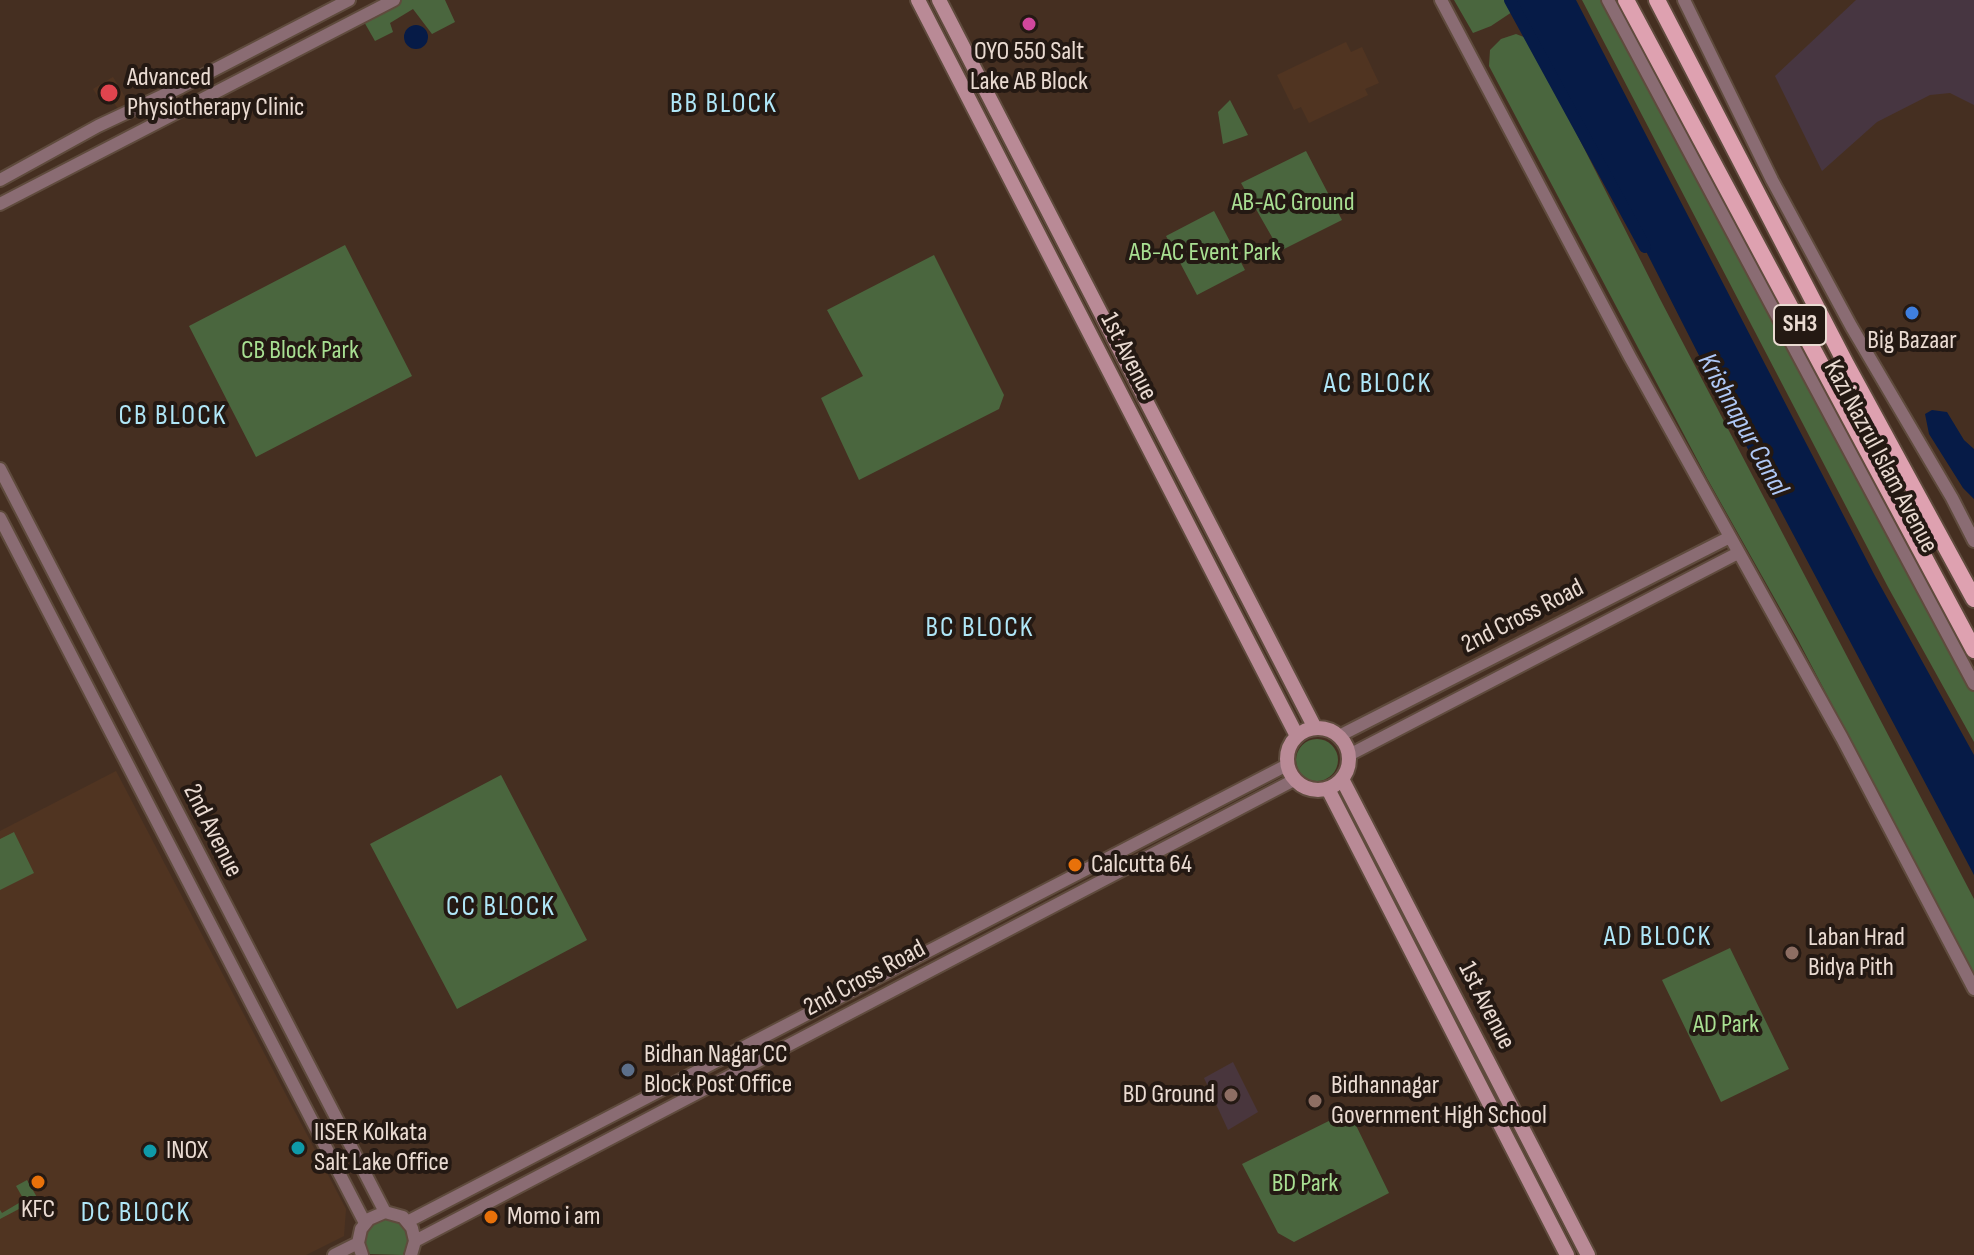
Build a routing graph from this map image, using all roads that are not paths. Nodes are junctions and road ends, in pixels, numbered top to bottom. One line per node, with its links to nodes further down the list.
1 (349, 0): 10 (street)
2 (394, 0): 12 (street)
3 (918, 0): 14 (main road, 1st Avenue)
4 (939, 0): 13 (main road, 1st Avenue)
5 (1441, 0): 18 (street)
6 (1608, 0): 29 (street, Kazi Nazrul Islam Avenue)
7 (1626, 0): 26 (main road, Kazi Nazrul Islam Avenue / SH3)
8 (1657, 0): 22 (main road, Kazi Nazrul Islam Avenue / SH3)
9 (1684, 0): 19 (street, Kazi Nazrul Islam Avenue)
10 (28, 166): 11 (street); 12 (street)
11 (0, 180)
12 (38, 184): 15 (street)
13 (1036, 188): 14 (main road); 21 (main road, 1st Avenue)
14 (1019, 196): 23 (main road, 1st Avenue)
15 (0, 204)
16 (0, 469): 38 (street, 2nd Avenue)
17 (0, 518): 39 (street, 2nd Avenue)
18 (1728, 538): 20 (street); 24 (street, 2nd Cross Road)
19 (1974, 541)
20 (1738, 553): 25 (street); 44 (street)
21 (1244, 591): 23 (main road); 30 (main road, 1st Avenue)
22 (1974, 599)
23 (1227, 600): 31 (main road, 1st Avenue)
24 (1586, 609): 25 (street); 27 (street, 2nd Cross Road)
25 (1595, 627): 28 (street)
26 (1974, 650)
27 (1478, 664): 28 (street); 32 (street, 2nd Cross Road)
28 (1487, 683): 33 (street)
29 (1974, 684)
30 (1315, 728): 31 (main road); 32 (main road)
31 (1297, 736): 34 (main road)
32 (1339, 736): 33 (main road)
33 (1349, 755): 35 (main road)
34 (1287, 765): 36 (main road); 40 (street, 2nd Cross Road)
35 (1342, 779): 37 (main road); 55 (main road, 1st Avenue)
36 (1294, 780): 37 (main road); 41 (street, 2nd Cross Road)
37 (1328, 789): 54 (main road)
38 (172, 803): 39 (street); 47 (street, 2nd Avenue)
39 (152, 812): 49 (street, 2nd Avenue)
40 (1193, 814): 41 (street); 42 (street, 2nd Cross Road)
41 (1201, 828): 43 (street, 2nd Cross Road)
42 (899, 966): 43 (street); 45 (street, 2nd Cross Road)
43 (906, 982): 46 (street, 2nd Cross Road)
44 (1974, 989)
45 (673, 1084): 46 (street); 48 (street, 2nd Cross Road)
46 (682, 1101): 50 (street, 2nd Cross Road)
47 (385, 1212): 48 (street); 49 (street)
48 (407, 1222): 50 (street)
49 (365, 1223): 51 (street)
50 (415, 1241): 53 (street)
51 (360, 1249): 52 (street)
52 (334, 1255)
53 (411, 1255)
54 (1567, 1255)
55 (1588, 1255)

